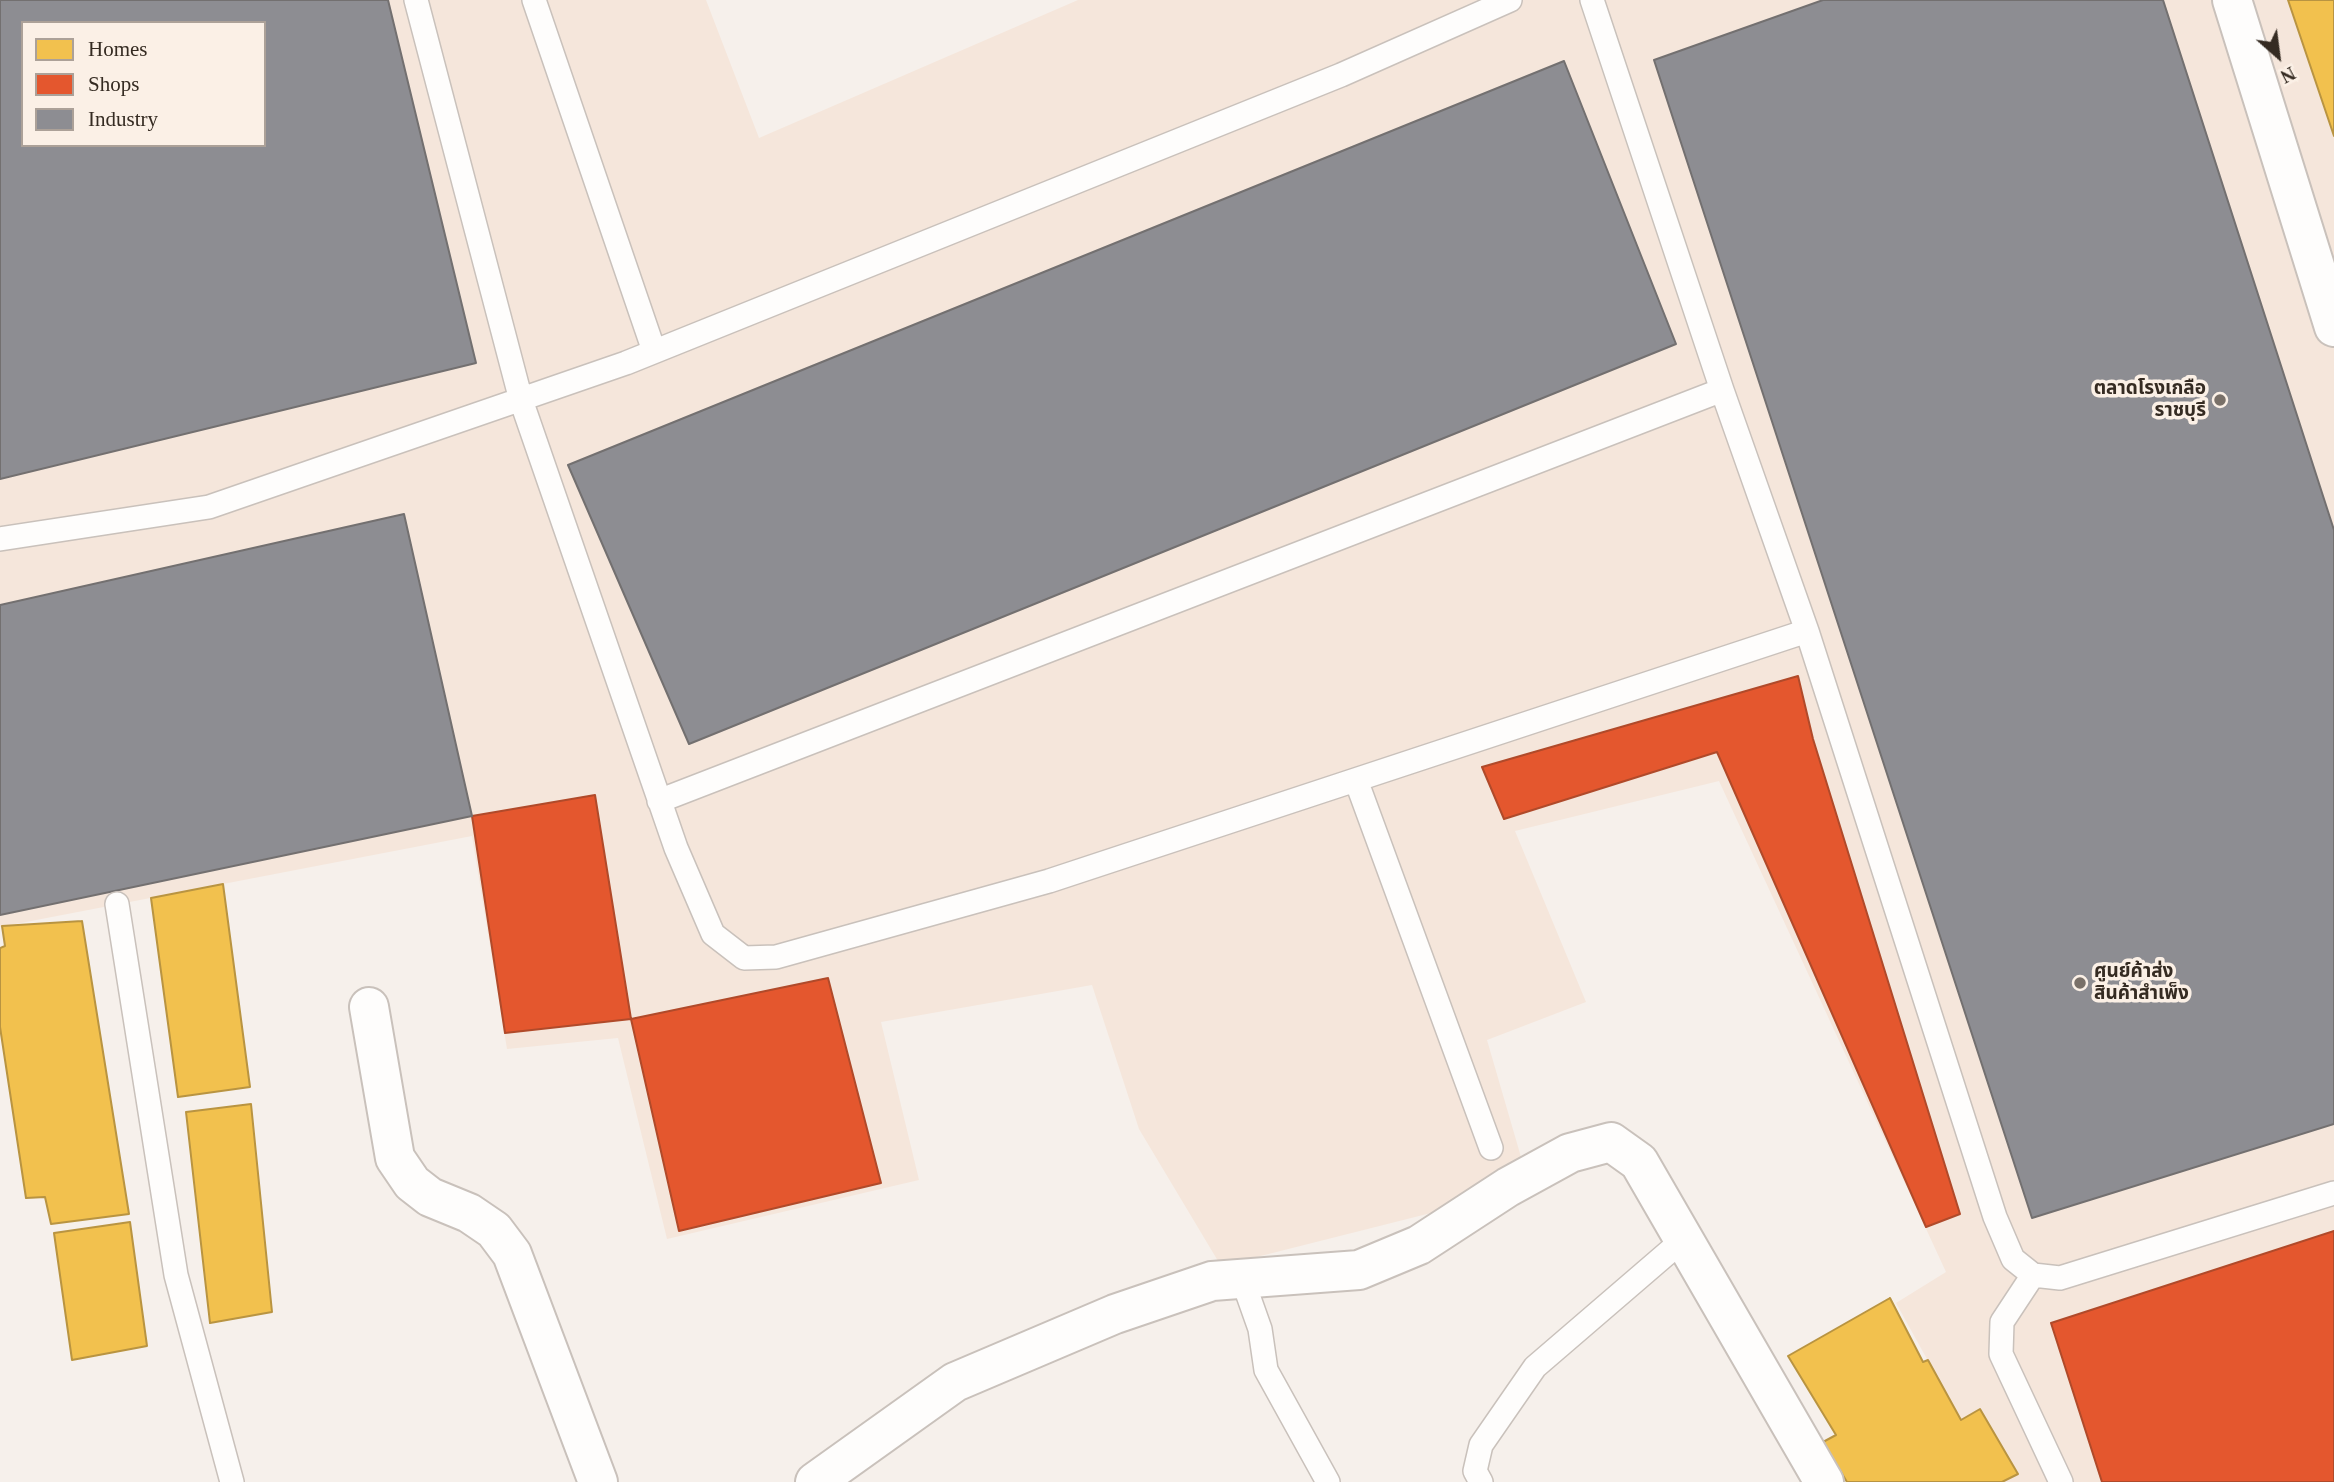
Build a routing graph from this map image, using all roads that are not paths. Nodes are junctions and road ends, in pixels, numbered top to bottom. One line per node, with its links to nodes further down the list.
1 (416, 0): 9 (lane)
2 (534, 0): 7 (lane)
3 (1510, 0): 7 (lane)
4 (1592, 0): 8 (lane)
5 (2232, 0): 6 (street)
6 (2334, 327)
7 (654, 351): 9 (lane)
8 (1722, 390): 11 (lane); 13 (lane)
9 (521, 400): 10 (lane); 13 (lane)
10 (0, 539)
11 (1807, 631): 12 (lane); 19 (lane)
12 (1356, 780): 13 (lane); 16 (lane)
13 (660, 801)
14 (117, 904): 21 (lane)
15 (369, 1007): 22 (street)
16 (1491, 1148)
17 (2334, 1193): 19 (lane)
18 (1685, 1238): 20 (street); 25 (lane); 26 (street)
19 (2033, 1275): 27 (lane)
20 (1243, 1281): 23 (street); 24 (lane)
21 (232, 1482)
22 (598, 1482)
23 (815, 1482)
24 (1328, 1482)
25 (1480, 1482)
26 (1824, 1482)
27 (2061, 1482)

